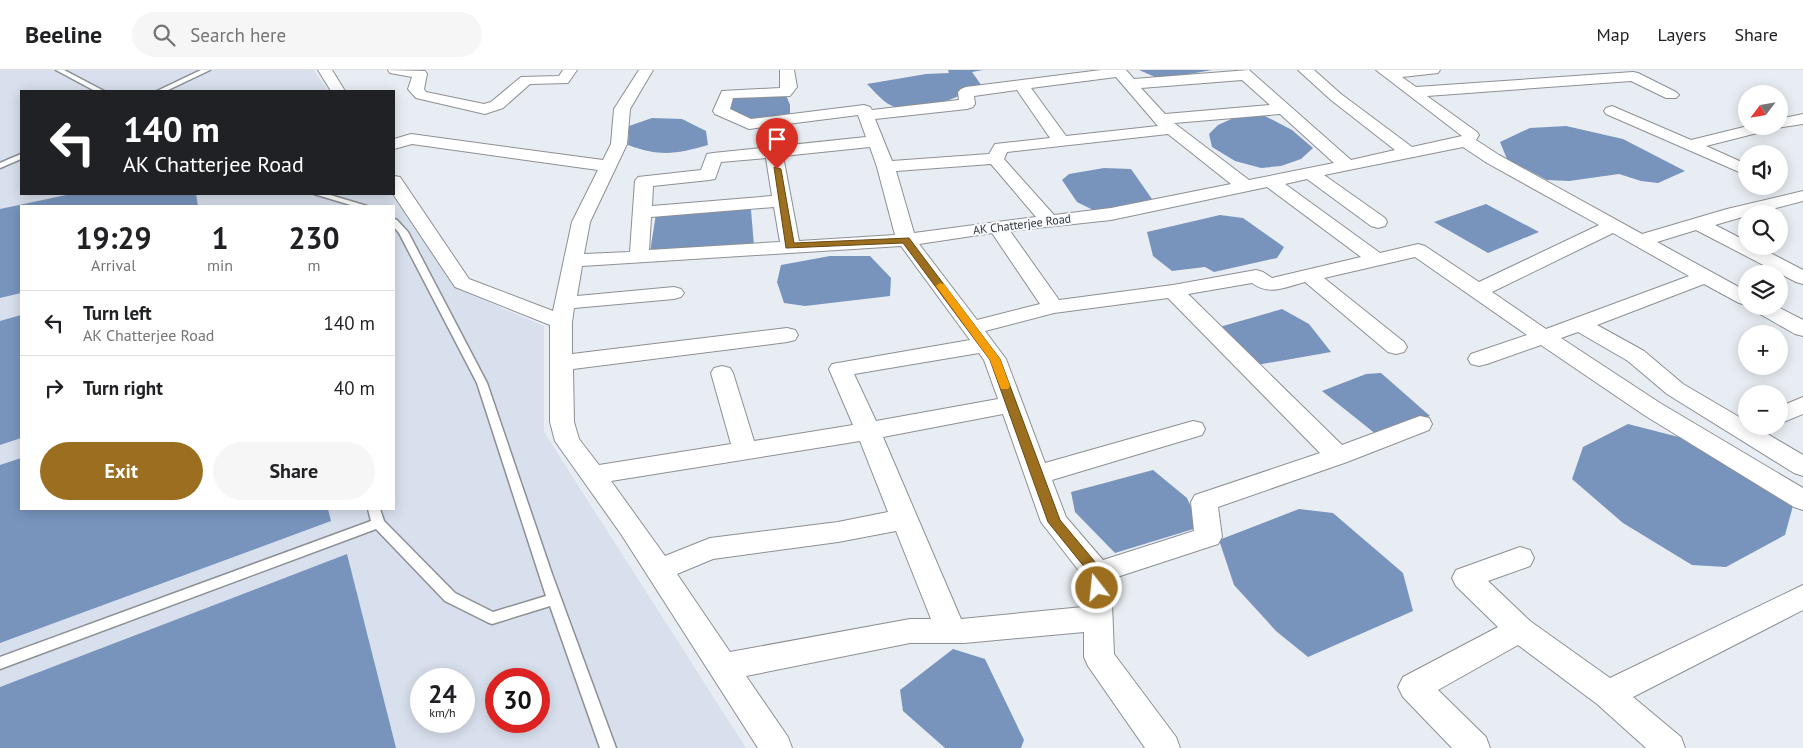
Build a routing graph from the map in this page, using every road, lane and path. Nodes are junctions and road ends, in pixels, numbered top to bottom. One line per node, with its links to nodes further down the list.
1 (59, 70): 16 (lane)
2 (207, 70): 17 (lane)
3 (326, 70): 18 (street)
4 (395, 70): 5 (street)
5 (570, 70)
6 (646, 70): 41 (street)
7 (786, 70): 27 (street)
8 (1305, 70): 36 (street)
9 (1433, 70): 10 (street)
10 (1386, 72): 19 (street)
11 (1243, 73): 14 (street); 21 (street)
12 (1602, 74): 19 (street); 20 (street)
13 (1122, 75): 14 (street); 15 (street); 28 (street)
14 (1188, 80): 23 (street)
15 (1021, 85): 24 (street); 30 (street)
16 (98, 90)
17 (163, 90)
18 (337, 90)
19 (1413, 92): 31 (street)
20 (1671, 95)
21 (1283, 109): 23 (street); 42 (street)
22 (1612, 111): 34 (street)
23 (1222, 113): 28 (street)
24 (866, 115): 27 (street); 32 (street)
25 (1803, 119): 26 (street)
26 (1788, 122)
27 (749, 124): 37 (street)
28 (1166, 124): 30 (street); 48 (street)
29 (1738, 134): 34 (street)
30 (1061, 141): 39 (street)
31 (1466, 141): 36 (street, AK Chatterjee Road); 59 (street)
32 (876, 142): 35 (street); 44 (street)
33 (395, 144): 41 (street)
34 (1689, 145): 43 (street)
35 (774, 153): 37 (street); 52 (street)
36 (1409, 153): 42 (street, AK Chatterjee Road)
37 (755, 155): 54 (street)
38 (20, 156): 40 (lane)
39 (995, 159): 44 (street); 55 (street)
40 (0, 166)
41 (608, 166): 66 (street)
42 (1348, 166): 45 (street, AK Chatterjee Road)
43 (1738, 166)
44 (886, 167): 61 (street)
45 (1311, 174): 47 (street, AK Chatterjee Road); 56 (street)
46 (395, 182): 75 (street)
47 (1271, 182): 48 (street, AK Chatterjee Road); 65 (street)
48 (1246, 187): 55 (street, AK Chatterjee Road)
49 (1788, 189): 51 (street)
50 (322, 195): 53 (lane)
51 (1803, 196): 58 (street)
52 (782, 201): 54 (street); 63 (street)
53 (359, 205)
54 (642, 212): 64 (street)
55 (1049, 221): 60 (street, AK Chatterjee Road)
56 (1378, 222)
57 (395, 223): 107 (lane)
58 (1699, 224): 62 (street); 69 (street)
59 (1612, 226): 62 (street); 71 (street)
60 (997, 227): 61 (street, AK Chatterjee Road); 74 (street)
61 (906, 240): 63 (street, AK Chatterjee Road); 80 (street)
62 (1639, 241): 68 (street)
63 (790, 246): 64 (street, AK Chatterjee Road)
64 (639, 257): 66 (street, AK Chatterjee Road)
65 (1377, 260): 67 (street); 71 (street)
66 (573, 261): 75 (street)
67 (1311, 277): 70 (street); 82 (street)
68 (1704, 277): 73 (street); 77 (street)
69 (1803, 278)
70 (1173, 291): 74 (street); 95 (street)
71 (1477, 291): 81 (street)
72 (674, 293): 75 (street)
73 (1738, 295)
74 (1053, 307): 80 (street)
75 (563, 312): 84 (street)
76 (1777, 315): 78 (street)
77 (1578, 323): 81 (street); 89 (street)
78 (1803, 329)
79 (787, 335): 84 (street)
80 (978, 336): 86 (street); 92 (street)
81 (1544, 337): 83 (street); 99 (street)
82 (1396, 347)
83 (1478, 359)
84 (561, 363): 98 (street)
85 (722, 373): 94 (street)
86 (1011, 405): 92 (street); 97 (street)
87 (1803, 405): 88 (street)
88 (1788, 412)
89 (1738, 422)
90 (1420, 424): 95 (street)
91 (1193, 429): 97 (street)
92 (868, 431): 94 (street); 101 (street)
93 (1759, 435): 96 (street)
94 (746, 451): 98 (street)
95 (1338, 456): 105 (street)
96 (1803, 467)
97 (1037, 474): 105 (street)
98 (592, 475): 104 (street)
99 (1803, 500)
100 (374, 510): 102 (lane)
101 (905, 519): 104 (street); 110 (street)
102 (378, 523): 107 (lane); 111 (lane)
103 (1520, 558): 109 (street)
104 (659, 570): 112 (street)
105 (1097, 572): 108 (street)
106 (1803, 597): 113 (street)
107 (554, 599): 114 (lane)
108 (1098, 618): 110 (street); 116 (street)
109 (1520, 630): 113 (street); 117 (street)
110 (951, 631): 112 (street)
111 (0, 663)
112 (722, 667): 115 (street)
113 (1608, 694): 118 (street)
114 (608, 748)
115 (776, 748)
116 (1164, 748)
117 (1474, 748)
118 (1669, 748)

